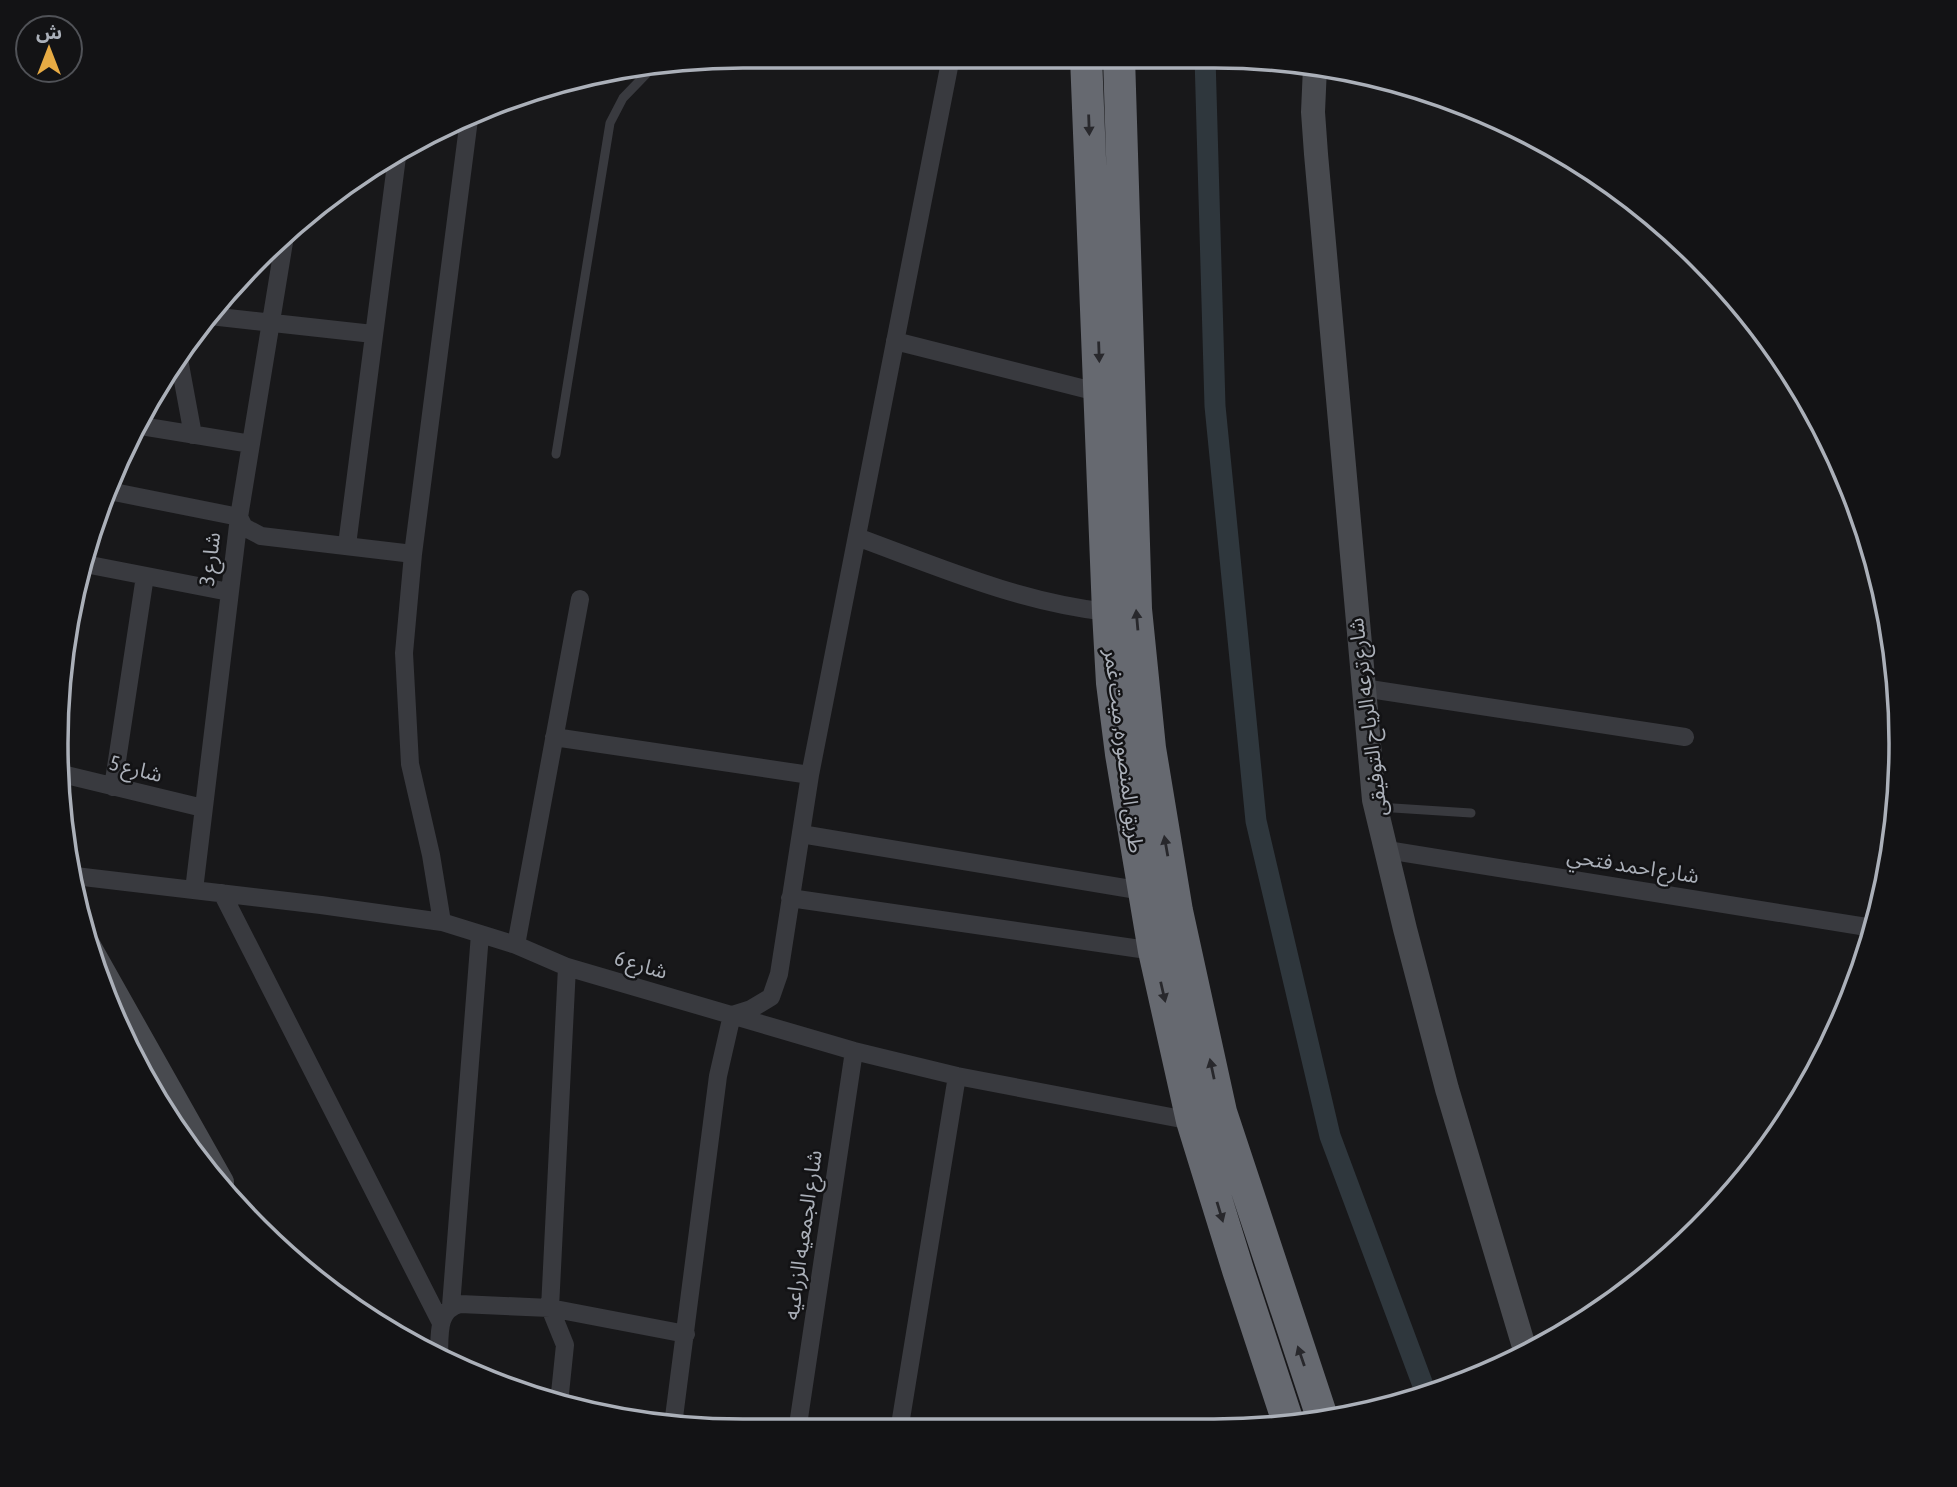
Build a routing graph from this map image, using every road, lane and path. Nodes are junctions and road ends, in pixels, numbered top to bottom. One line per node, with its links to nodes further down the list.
1 (949, 68): 12 (street)
2 (1086, 68): 14 (highway, طريق المنصوره, ميت غمر, one-way to 14)
3 (1119, 68): 55 (highway, طريق المنصوره, ميت غمر, one-way to 3)
4 (645, 76): 18 (lane)
5 (1315, 76): 29 (main road, شارع ترعه الرياح التوفيقى)
6 (468, 128): 23 (street)
7 (396, 165): 11 (street)
8 (283, 250): 10 (street, شارع 3)
9 (221, 316): 10 (street)
10 (271, 322): 11 (street); 17 (street, شارع 3)
11 (373, 334): 22 (street)
12 (895, 341): 14 (street); 21 (street)
13 (181, 370): 16 (street)
14 (1101, 393): 28 (highway, طريق المنصوره, ميت غمر)
15 (148, 427): 16 (street)
16 (193, 435): 17 (street)
17 (251, 444): 20 (street, شارع 3)
18 (556, 454)
19 (117, 493): 20 (street)
20 (239, 517): 22 (street); 26 (street, شارع 3)
21 (857, 537): 28 (street); 32 (street)
22 (347, 545): 23 (street)
23 (413, 554): 45 (street)
24 (92, 565): 25 (street)
25 (145, 576): 26 (street); 34 (street)
26 (229, 592): 36 (street, شارع 3)
27 (580, 599): 30 (street)
28 (1108, 612): 42 (highway, طريق المنصوره, ميت غمر)
29 (1363, 688): 31 (street); 35 (main road, شارع ترعه الرياح التوفيقى)
30 (554, 737): 32 (street); 48 (street)
31 (1685, 737)
32 (810, 775): 38 (street)
33 (69, 776): 34 (street, شارع 5)
34 (113, 787): 36 (street, شارع 5)
35 (1376, 807): 37 (lane); 39 (main road, شارع ترعه الرياح التوفيقى)
36 (203, 808): 41 (street, شارع 3)
37 (1471, 813)
38 (801, 834): 42 (street); 44 (street)
39 (1387, 850): 46 (street, شارع احمد فتحي); 61 (main road, شارع ترعه الرياح التوفيقى)
40 (81, 877): 41 (street, شارع 6)
41 (194, 890): 43 (street, شارع 6)
42 (1143, 891): 49 (highway, طريق المنصوره, ميت غمر)
43 (222, 893): 45 (street, شارع 6); 59 (street)
44 (790, 898): 49 (street); 52 (street)
45 (442, 922): 47 (street, شارع 6)
46 (1863, 926)
47 (480, 934): 48 (street, شارع 6); 57 (street)
48 (516, 945): 50 (street, شارع 6)
49 (1153, 951): 55 (highway, طريق المنصوره, ميت غمر, one-way to 55)
50 (567, 967): 52 (street, شارع 6); 58 (street)
51 (119, 999): 56 (main road)
52 (732, 1016): 53 (street, شارع 6); 60 (street)
53 (854, 1051): 54 (street, شارع 6); 67 (street, شارع الجمعيه الزراعيه)
54 (957, 1076): 55 (street, شارع 6); 68 (street)
55 (1207, 1116): 64 (highway, طريق المنصوره, ميت غمر, one-way to 55); 65 (highway, طريق المنصوره, ميت غمر, one-way to 65)
56 (202, 1147)
57 (451, 1306): 58 (street); 59 (street)
58 (550, 1307): 60 (street); 63 (street)
59 (441, 1323): 62 (street)
60 (685, 1334): 66 (street)
61 (1523, 1343)
62 (440, 1346)
63 (560, 1393)
64 (1319, 1410)
65 (1286, 1414)
66 (674, 1415)
67 (799, 1419)
68 (902, 1419)

